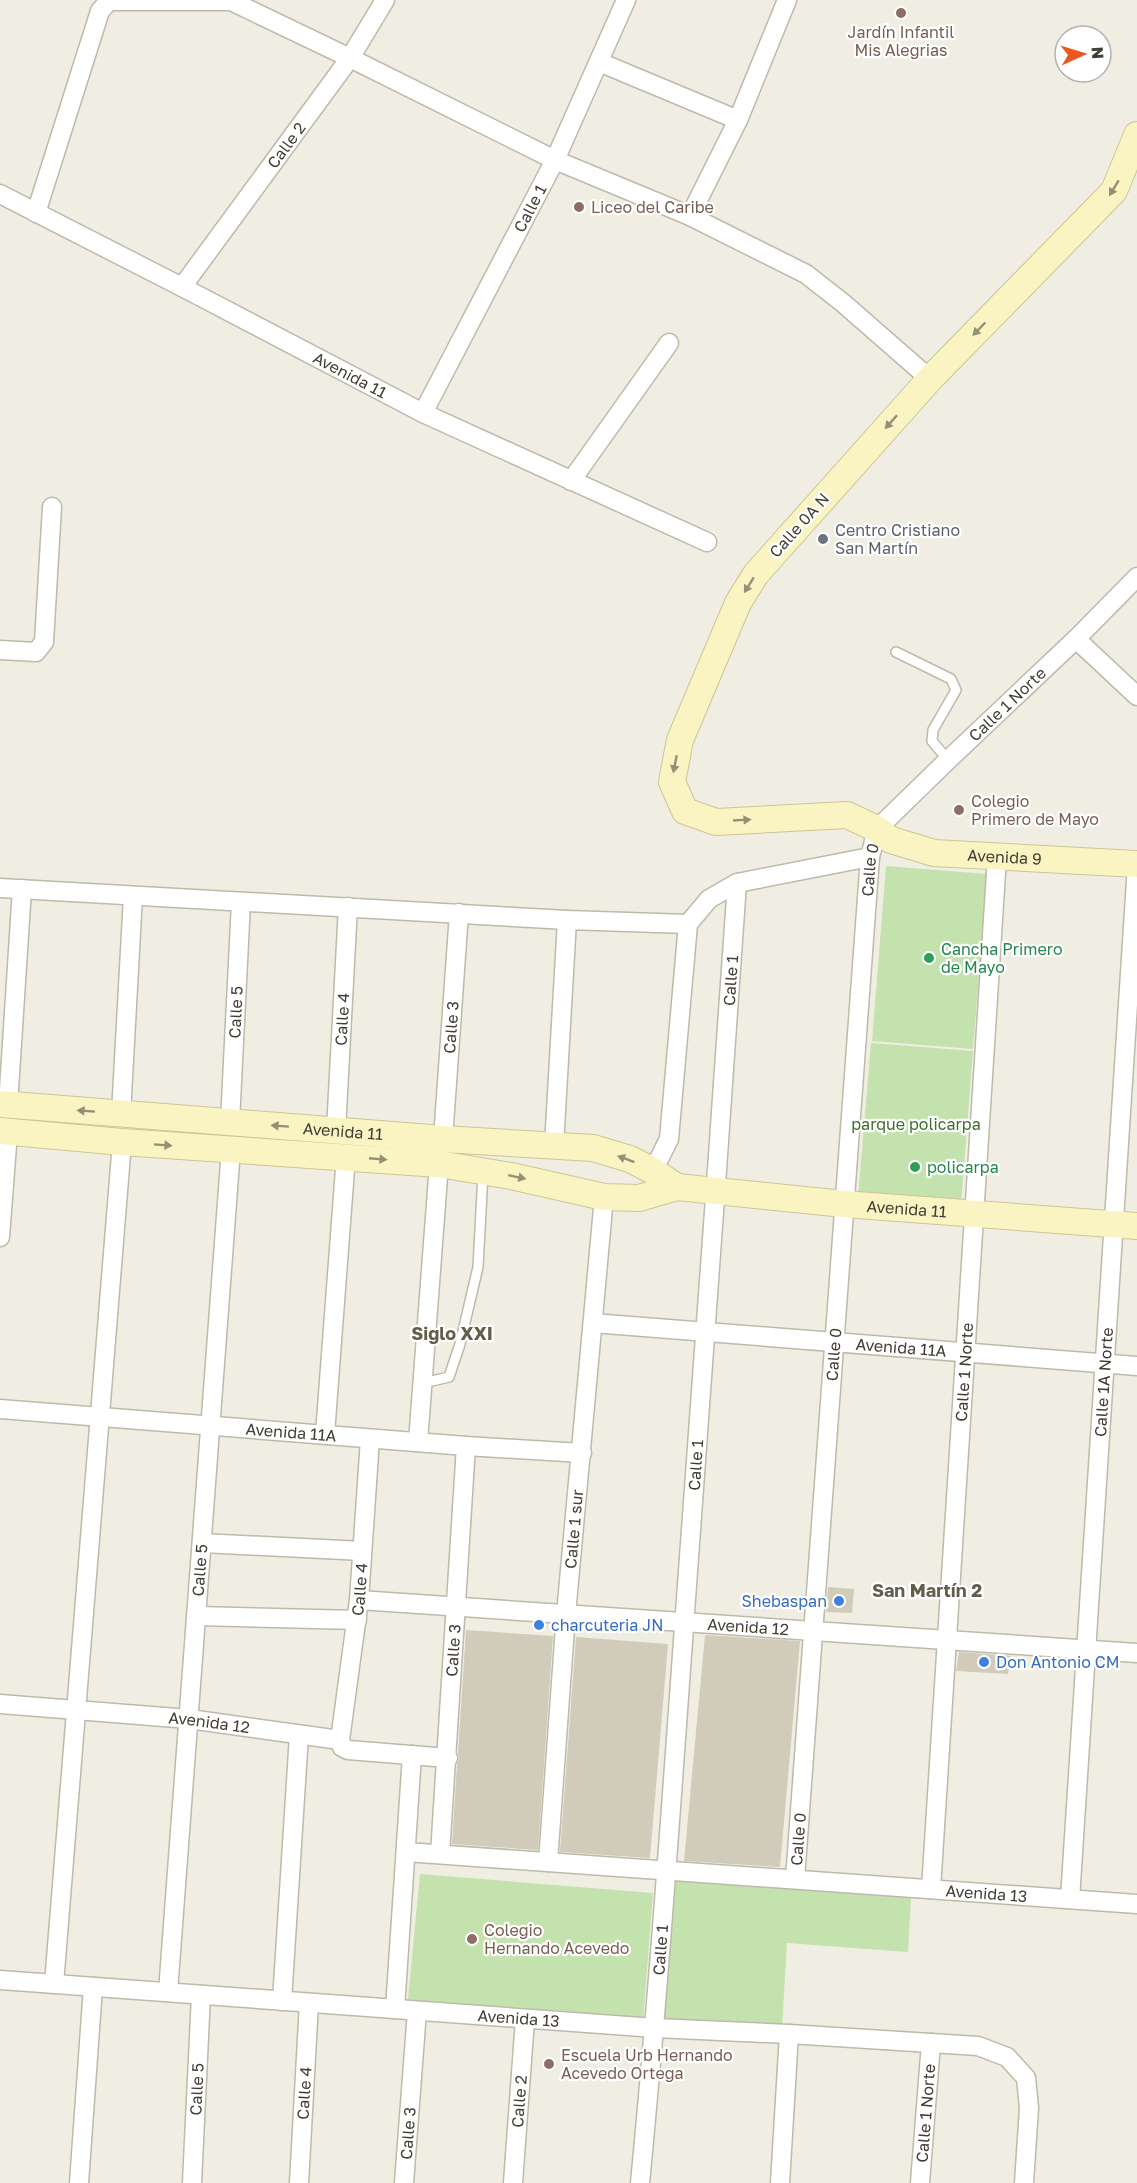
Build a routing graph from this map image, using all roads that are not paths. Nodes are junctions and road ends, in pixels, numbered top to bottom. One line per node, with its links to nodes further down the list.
1 (385, 0): 5 (street, Calle 2)
2 (626, 0): 6 (street, Calle 1)
3 (787, 0): 7 (street)
4 (231, 1): 5 (street); 11 (street)
5 (350, 58): 9 (street); 13 (street, Calle 2)
6 (598, 62): 7 (street); 9 (street, Calle 1)
7 (738, 120): 12 (street)
8 (1137, 135): 15 (street, Calle 0A N, one-way to 15)
9 (555, 160): 12 (street); 16 (street, Calle 1)
10 (0, 194): 11 (street, Avenida 11)
11 (36, 213): 13 (street, Avenida 11)
12 (690, 216): 15 (street)
13 (182, 287): 16 (street, Avenida 11)
14 (669, 343): 17 (street)
15 (930, 379): 26 (street, Calle 0A N, one-way to 26)
16 (423, 413): 17 (street, Avenida 11)
17 (571, 481): 19 (street, Avenida 11)
18 (52, 507): 22 (street)
19 (707, 542)
20 (1137, 577): 21 (street, Calle 1 Norte)
21 (1076, 639): 24 (street); 25 (street, Calle 1 Norte)
22 (0, 650)
23 (896, 652): 25 (lane)
24 (1137, 696)
25 (948, 760): 26 (street, Calle 1 Norte)
26 (878, 829): 27 (street, Calle 0); 28 (street, Avenida 9)
27 (870, 857): 30 (street); 55 (street, Calle 0)
28 (998, 857): 29 (street, Avenida 9); 56 (street, Calle 1 Norte)
29 (1137, 865): 57 (street, Calle 1A Norte)
30 (737, 883): 38 (street); 53 (street, Calle 1)
31 (0, 888): 32 (street)
32 (22, 890): 33 (street); 39 (street)
33 (133, 896): 34 (street); 40 (street)
34 (241, 902): 35 (street); 41 (street, Calle 5)
35 (348, 907): 36 (street); 42 (street, Calle 4)
36 (459, 914): 37 (street); 44 (street, Calle 3)
37 (567, 920): 38 (street); 46 (street)
38 (688, 924): 51 (street)
39 (4, 1105): 40 (street, Avenida 11, one-way to 39)
40 (121, 1114): 41 (street, Avenida 11)
41 (230, 1122): 42 (street, Avenida 11, one-way to 41)
42 (336, 1130): 44 (street, Avenida 11)
43 (4, 1131): 45 (street, Avenida 11); 58 (street)
44 (443, 1139): 46 (street, Avenida 11)
45 (122, 1142): 47 (street, Avenida 11, one-way to 47); 67 (street)
46 (554, 1146): 51 (street, Avenida 11, one-way to 46)
47 (231, 1149): 48 (street, Avenida 11); 68 (street, Calle 5)
48 (346, 1156): 49 (street, Avenida 11, one-way to 49); 69 (street)
49 (439, 1164): 50 (street, Avenida 11); 65 (street)
50 (483, 1171): 54 (street, Avenida 11, one-way to 54); 65 (lane)
51 (653, 1171): 52 (street, Avenida 11)
52 (677, 1187): 53 (street, Avenida 11); 54 (street, Avenida 11)
53 (717, 1191): 55 (street, Avenida 11); 60 (street, Calle 1)
54 (604, 1197): 59 (street, Calle 1 sur)
55 (844, 1204): 56 (street, Avenida 11); 61 (street, Calle 0)
56 (975, 1214): 57 (street, Avenida 11); 62 (street, Calle 1 Norte)
57 (1125, 1225): 63 (street, Calle 1A Norte)
58 (0, 1237)
59 (593, 1323): 60 (street, Avenida 11A); 73 (street, Calle 1 sur)
60 (705, 1332): 61 (street, Avenida 11A); 81 (street, Calle 1)
61 (834, 1342): 62 (street, Avenida 11A); 82 (street, Calle 0)
62 (966, 1353): 63 (street, Avenida 11A); 83 (street, Calle 1 Norte)
63 (1105, 1364): 64 (street, Avenida 11A); 84 (street, Calle 1A Norte)
64 (1137, 1366)
65 (423, 1383): 71 (street)
66 (0, 1409): 67 (street, Avenida 11A)
67 (100, 1417): 68 (street, Avenida 11A); 87 (street)
68 (211, 1425): 69 (street, Avenida 11A); 74 (street, Calle 5)
69 (325, 1434): 70 (street, Avenida 11A)
70 (370, 1438): 71 (street, Avenida 11A); 75 (street, Calle 4)
71 (418, 1442): 72 (street, Avenida 11A)
72 (466, 1446): 73 (street, Avenida 11A); 77 (street, Calle 3)
73 (582, 1453): 78 (street, Calle 1 sur)
74 (202, 1542): 75 (street); 79 (street, Calle 5)
75 (362, 1551): 76 (street, Calle 4)
76 (359, 1600): 77 (street, Avenida 12); 80 (street, Calle 4)
77 (456, 1607): 78 (street, Avenida 12); 92 (street, Calle 3)
78 (566, 1614): 81 (street, Avenida 12); 95 (street, Calle 1 sur)
79 (196, 1616): 80 (street); 88 (street, Calle 5)
80 (357, 1620): 90 (street, Calle 4)
81 (684, 1623): 82 (street, Avenida 12); 96 (street, Calle 1)
82 (813, 1631): 83 (street, Avenida 12); 97 (street, Calle 0)
83 (947, 1640): 84 (street, Avenida 12); 98 (street, Calle 1 Norte)
84 (1086, 1650): 85 (street, Avenida 12); 99 (street, Calle 1A Norte)
85 (1137, 1653)
86 (0, 1704): 87 (street, Avenida 12)
87 (76, 1709): 88 (street, Avenida 12); 102 (street)
88 (189, 1719): 89 (street, Avenida 12); 104 (street, Calle 5)
89 (299, 1734): 90 (street, Avenida 12); 106 (street)
90 (340, 1740): 91 (street, Avenida 12)
91 (412, 1755): 92 (street, Avenida 12); 93 (street)
92 (448, 1758): 94 (street, Calle 3)
93 (406, 1852): 94 (street, Avenida 13); 108 (street)
94 (440, 1854): 95 (street, Avenida 13)
95 (548, 1862): 96 (street, Avenida 13)
96 (666, 1870): 97 (street, Avenida 13); 111 (street, Calle 1)
97 (795, 1879): 98 (street, Avenida 13)
98 (931, 1889): 99 (street, Avenida 13)
99 (1070, 1899): 100 (street, Avenida 13)
100 (1137, 1904)
101 (0, 1980): 102 (street, Avenida 13)
102 (54, 1984): 103 (street, Avenida 13)
103 (93, 1987): 104 (street, Avenida 13); 114 (street)
104 (168, 1992): 105 (street, Avenida 13)
105 (201, 1995): 106 (street, Avenida 13); 115 (street, Calle 5)
106 (282, 2001): 107 (street, Avenida 13)
107 (309, 2003): 108 (street, Avenida 13); 116 (street, Calle 4)
108 (395, 2009): 109 (street, Avenida 13)
109 (417, 2011): 110 (street, Avenida 13); 117 (street, Calle 3)
110 (525, 2019): 111 (street, Avenida 13); 118 (street, Calle 2)
111 (655, 2028): 112 (street, Avenida 13); 119 (street, Calle 1)
112 (789, 2034): 113 (street, Avenida 13); 120 (street)
113 (931, 2043): 121 (street, Calle 1 Norte); 122 (street, Avenida 13)
114 (79, 2183)
115 (192, 2183)
116 (299, 2183)
117 (404, 2183)
118 (513, 2183)
119 (640, 2183)
120 (780, 2183)
121 (920, 2183)
122 (1024, 2183)

